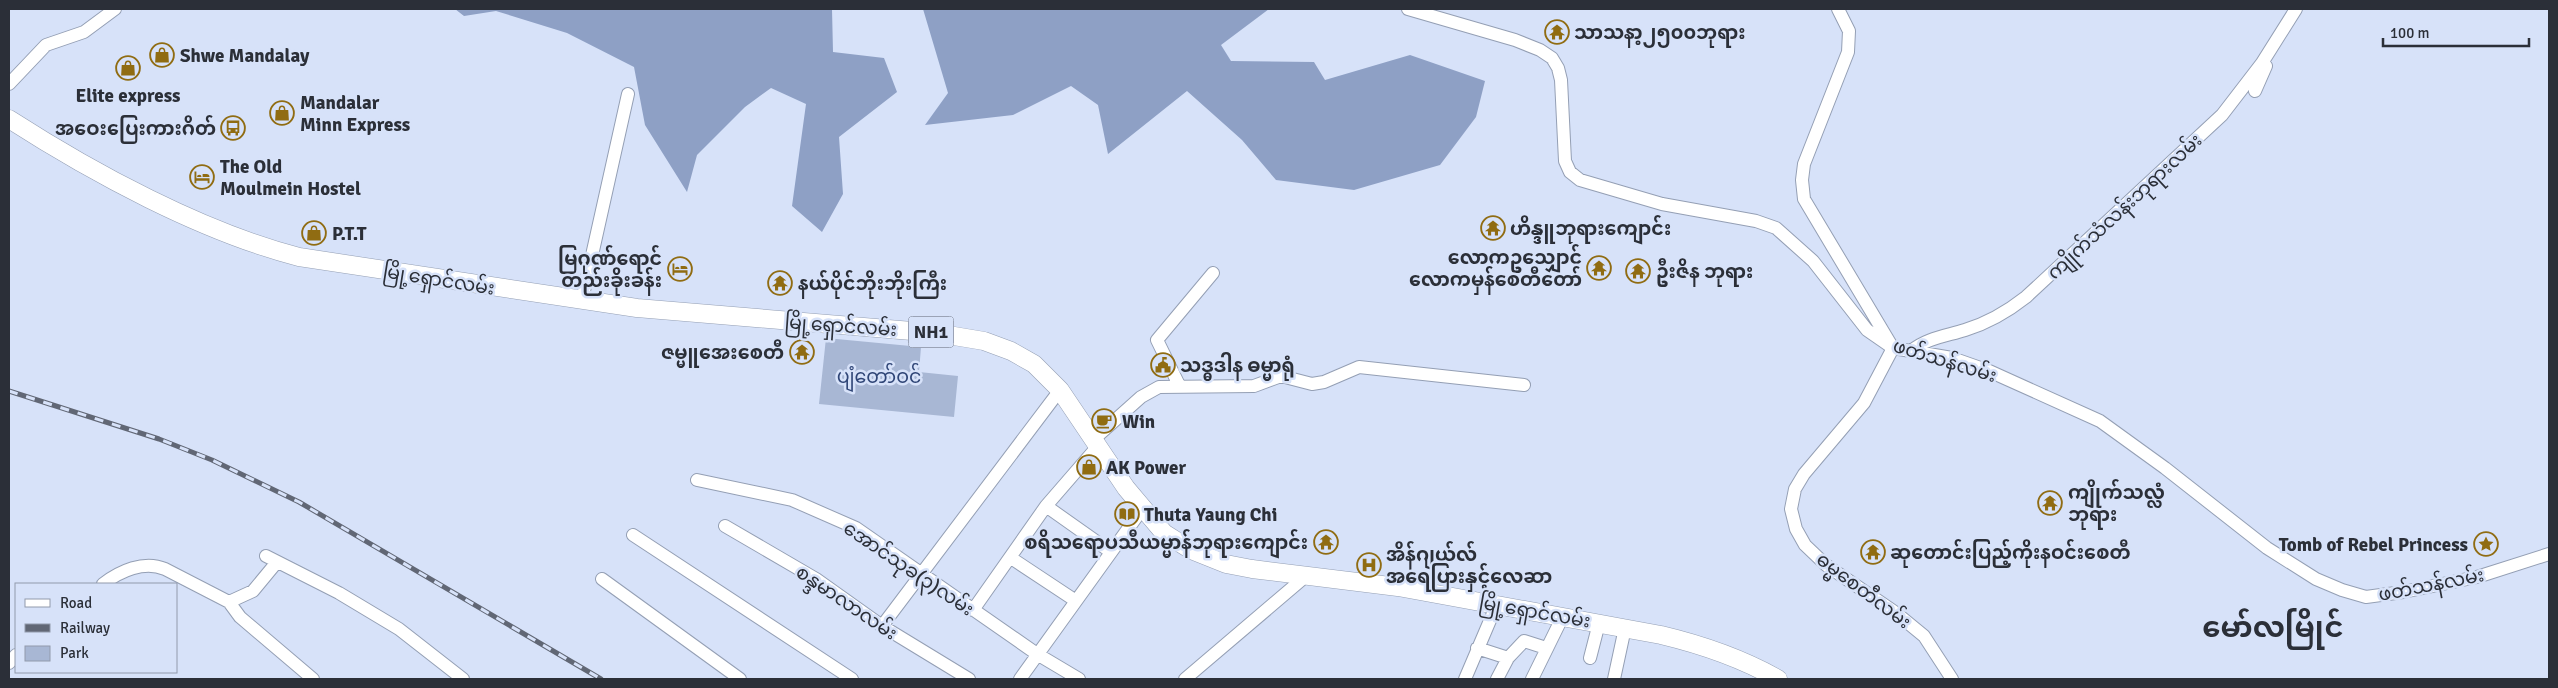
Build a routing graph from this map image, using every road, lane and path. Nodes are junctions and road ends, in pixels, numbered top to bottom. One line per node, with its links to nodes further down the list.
1 (114, 9): 6 (street)
2 (1408, 9): 12 (street, ဖတ်သန်လမ်း)
3 (1838, 9): 12 (street)
4 (2296, 9): 5 (street, ကျိုက်သံလန်းဘုရားလမ်း)
5 (2281, 33): 7 (street); 13 (street, ကျိုက်သံလန်းဘုရားလမ်း)
6 (9, 84)
7 (2255, 91)
8 (628, 94): 11 (street)
9 (9, 119): 11 (highway, မြို့ရှောင်လမ်း / NH1)
10 (1213, 273): 15 (street)
11 (582, 300): 16 (highway, မြို့ရှောင်လမ်း / NH1)
12 (1893, 348): 13 (street, ဖတ်သန်လမ်း); 57 (street, ဓမ္မစေတီလမ်း)
13 (1911, 351): 24 (street, ဖတ်သန်လမ်း)
14 (1524, 384): 15 (street)
15 (1179, 386): 17 (street)
16 (1060, 390): 17 (highway, မြို့ရှောင်လမ်း / NH1); 26 (street)
17 (1096, 443): 19 (street); 20 (highway, မြို့ရှောင်လမ်း / NH1)
18 (697, 480): 26 (street, အောင်သုခ(၃)လမ်း)
19 (1046, 506): 23 (street); 25 (street)
20 (1143, 508): 23 (street); 27 (highway, မြို့ရှောင်လမ်း / NH1)
21 (725, 526): 36 (street, စန္ဒမာလာလမ်း)
22 (633, 535): 47 (street)
23 (1111, 552): 30 (street)
24 (2549, 554)
25 (1011, 558): 30 (street); 33 (street)
26 (921, 574): 33 (street, အောင်သုခ(၃)လမ်း); 36 (street)
27 (1306, 576): 32 (highway, မြို့ရှောင်လမ်း / NH1); 51 (street)
28 (602, 579): 46 (street)
29 (104, 583): 31 (street)
30 (1076, 601): 40 (street)
31 (229, 602): 44 (street); 45 (street)
32 (1497, 604): 34 (highway, မြို့ရှောင်လမ်း / NH1); 38 (street)
33 (973, 610): 40 (street, အောင်သုခ(၃)လမ်း)
34 (1563, 616): 35 (highway, မြို့ရှောင်လမ်း / NH1); 39 (street)
35 (1599, 623): 37 (highway, မြို့ရှောင်လမ်း / NH1); 42 (street)
36 (882, 626): 48 (street, စန္ဒမာလာလမ်း)
37 (1625, 628): 43 (highway, မြို့ရှောင်လမ်း / NH1); 55 (street)
38 (1477, 648): 41 (street); 52 (street)
39 (1546, 648): 41 (street); 54 (street)
40 (1037, 654): 49 (street); 50 (street, အောင်သုခ(၃)လမ်း)
41 (1508, 658): 53 (street)
42 (1590, 658)
43 (1759, 674): 56 (highway, မြို့ရှောင်လမ်း / NH1)
44 (313, 679)
45 (463, 679)
46 (740, 679)
47 (852, 679)
48 (969, 679)
49 (1020, 679)
50 (1079, 679)
51 (1185, 679)
52 (1465, 679)
53 (1497, 679)
54 (1532, 679)
55 (1614, 679)
56 (1778, 679)
57 (1952, 679)

